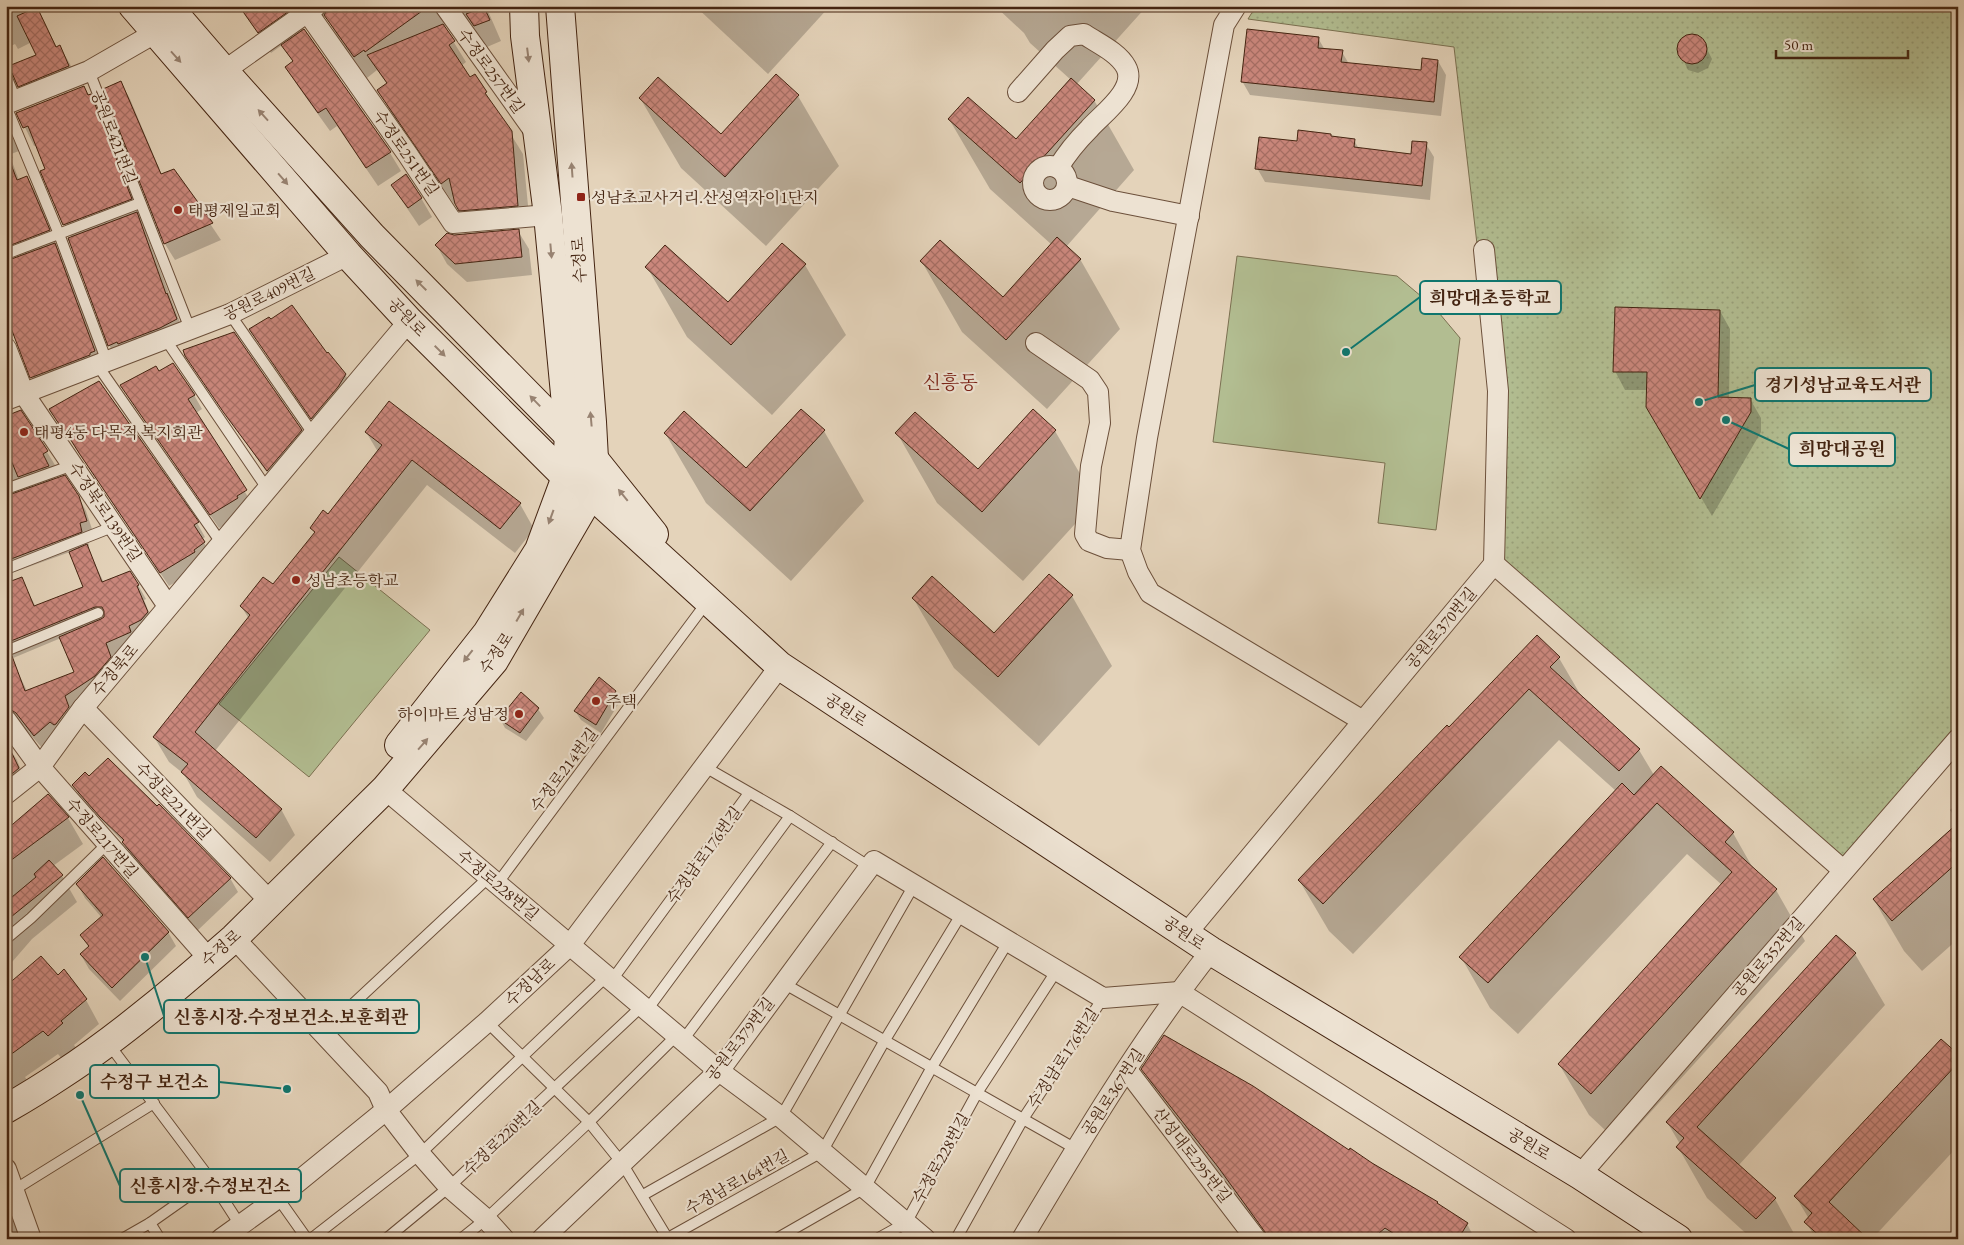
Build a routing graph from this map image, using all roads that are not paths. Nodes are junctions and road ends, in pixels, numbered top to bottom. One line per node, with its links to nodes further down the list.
1 (133, 6): 8 (main road, 공원로)
2 (168, 6): 10 (main road, 공원로)
3 (445, 6): 14 (street, 수정로257번길)
4 (524, 6): 14 (main road, 수정로, one-way to 14)
5 (560, 6): 34 (main road, 수정로, one-way to 5)
6 (1236, 6): 19 (street)
7 (308, 8): 10 (street); 18 (street, 수정로251번길)
8 (155, 33): 9 (street, 공원로421번길); 23 (main road, 공원로, one-way to 23)
9 (88, 71): 13 (street, 공원로421번길); 17 (lane, 공원로421번길)
10 (224, 71): 33 (main road, 공원로, one-way to 10)
11 (6, 76): 13 (lane)
12 (1018, 92): 15 (street)
13 (10, 103): 20 (lane)
14 (537, 135): 18 (main road, 수정로)
15 (1058, 168): 16 (street); 16 (street)
16 (1068, 186): 19 (street)
17 (140, 203): 20 (lane); 26 (lane)
18 (548, 215): 33 (main road, 수정로, one-way to 33)
19 (1189, 216): 42 (street)
20 (59, 234): 22 (lane); 30 (lane)
21 (1484, 250): 43 (street)
22 (6, 254)
23 (348, 255): 24 (street, 공원로409번길); 25 (main road, 공원로)
24 (230, 314): 26 (street, 공원로409번길); 32 (lane)
25 (410, 321): 32 (street, 수정북로); 36 (main road, 공원로, one-way to 36)
26 (190, 329): 27 (street, 공원로409번길)
27 (166, 340): 30 (street, 공원로409번길); 38 (lane)
28 (1036, 343): 42 (street)
29 (6, 348): 31 (street, 수정북로139번길)
30 (103, 364): 31 (street, 공원로409번길); 41 (lane)
31 (15, 397): 35 (street, 수정북로139번길)
32 (314, 434): 38 (street, 수정북로)
33 (569, 436): 34 (main road, 공원로); 36 (main road, 수정로)
34 (594, 458): 39 (main road, 수정로); 45 (main road, 공원로, one-way to 34)
35 (73, 465): 37 (lane); 40 (street, 수정북로139번길)
36 (566, 477): 39 (main road, 공원로); 66 (main road, 수정로, one-way to 66)
37 (6, 489)
38 (268, 490): 41 (street, 수정북로)
39 (591, 494): 45 (main road, 공원로); 56 (main road, 수정로, one-way to 39)
40 (114, 526): 44 (lane); 46 (street, 수정북로139번길)
41 (222, 544): 46 (street, 수정북로)
42 (1130, 550): 52 (street)
43 (1494, 564): 52 (street, 공원로370번길); 63 (street)
44 (6, 568)
45 (708, 601): 49 (main road, 공원로); 64 (lane, 수정로214번길)
46 (168, 606): 50 (street, 수정북로)
47 (98, 613): 48 (lane)
48 (6, 651)
49 (780, 666): 55 (street, 수정남로); 68 (main road, 공원로)
50 (83, 708): 54 (street, 수정북로); 66 (street, 수정로221번길)
51 (6, 720): 54 (street, 수정로217번길)
52 (1364, 721): 68 (street, 공원로370번길)
53 (1958, 739): 63 (street, 공원로352번길)
54 (40, 767): 58 (street, 수정북로); 61 (street, 수정로217번길)
55 (705, 767): 57 (lane, 수정남로176번길); 72 (street, 수정남로)
56 (385, 789): 64 (street, 수정로228번길); 69 (main road, 수정로)
57 (749, 793): 59 (lane, 수정남로176번길); 76 (lane, 수정남로176번길)
58 (6, 794)
59 (790, 816): 60 (lane, 수정남로176번길); 80 (lane)
60 (832, 842): 62 (lane, 수정남로176번길); 84 (lane)
61 (107, 844): 70 (lane); 74 (street, 수정로217번길)
62 (872, 864): 65 (street, 수정남로176번길); 77 (street, 공원로379번길)
63 (1843, 870): 105 (street, 공원로352번길)
64 (493, 880): 72 (street, 수정로228번길); 83 (lane, 수정로214번길)
65 (914, 885): 67 (street, 수정남로176번길); 81 (lane)
66 (263, 894): 74 (main road, 수정로)
67 (962, 913): 71 (street, 수정남로176번길); 85 (lane)
68 (1186, 934): 73 (main road, 공원로)
69 (234, 938): 83 (street, 수정로220번길); 86 (main road, 수정로)
70 (6, 939)
71 (1008, 942): 75 (street, 수정남로176번길); 88 (lane)
72 (570, 945): 76 (street, 수정로228번길); 82 (street, 수정남로)
73 (1211, 951): 78 (street, 공원로367번길); 105 (main road, 공원로)
74 (202, 952): 93 (main road, 수정로)
75 (1057, 970): 79 (street, 수정남로176번길); 92 (lane)
76 (609, 978): 80 (street, 수정로228번길); 87 (lane)
77 (783, 982): 81 (lane); 89 (street, 공원로379번길)
78 (1179, 992): 79 (street, 수정남로176번길); 90 (street, 공원로367번길); 135 (street)
79 (1103, 998): 98 (lane, 수정남로176번길)
80 (645, 1008): 84 (street, 수정로228번길); 91 (lane)
81 (839, 1014): 85 (lane); 97 (lane)
82 (487, 1022): 87 (lane, 수정남로164번길); 96 (street, 수정남로)
83 (323, 1032): 96 (street, 수정로220번길)
84 (680, 1038): 89 (street, 수정로228번길); 99 (lane)
85 (885, 1040): 88 (lane); 101 (lane)
86 (108, 1042): 94 (lane); 95 (main road, 수정로)
87 (522, 1057): 91 (lane, 수정남로164번길); 102 (lane)
88 (932, 1067): 92 (lane); 108 (lane)
89 (719, 1070): 97 (street, 수정로228번길); 103 (street, 공원로379번길)
90 (1127, 1070): 100 (street, 공원로367번길); 134 (street, 산성대로295번길)
91 (554, 1088): 99 (lane, 수정남로164번길); 107 (lane, 수정로220번길)
92 (977, 1093): 98 (lane); 113 (lane, 수정로228번길)
93 (6, 1095)
94 (154, 1103): 106 (lane); 109 (lane)
95 (6, 1109)
96 (386, 1110): 102 (street, 수정로220번길); 111 (street, 수정남로)
97 (781, 1117): 101 (street, 수정로228번길); 110 (lane)
98 (1023, 1119): 100 (lane); 132 (lane)
99 (589, 1122): 103 (lane, 수정남로164번길); 112 (lane)
100 (1076, 1149): 133 (street, 공원로367번길)
101 (822, 1152): 108 (street, 수정로228번길); 118 (lane, 수정남로164번길)
102 (420, 1154): 107 (street, 수정로220번길); 124 (lane)
103 (622, 1163): 110 (lane, 수정남로164번길); 128 (street, 공원로379번길)
104 (6, 1169): 109 (street)
105 (1580, 1175): 117 (main road, 공원로)
106 (211, 1180): 114 (lane); 115 (lane)
107 (449, 1187): 112 (street, 수정로220번길); 125 (lane)
108 (865, 1188): 113 (street, 수정로228번길); 116 (lane)
109 (14, 1190): 119 (street)
110 (643, 1195): 118 (lane, 수정남로164번길)
111 (278, 1198): 115 (street, 수정남로); 123 (lane)
112 (486, 1219): 126 (lane); 127 (street, 수정로220번길)
113 (906, 1222): 130 (lane, 수정로228번길); 131 (street, 수정로228번길)
114 (150, 1223): 120 (lane); 121 (lane)
115 (240, 1225): 122 (street, 수정남로)
116 (793, 1235): 129 (lane)
117 (1665, 1237)
118 (667, 1238)
119 (31, 1239)
120 (122, 1239)
121 (160, 1239)
122 (221, 1239)
123 (307, 1239)
124 (311, 1239)
125 (386, 1239)
126 (461, 1239)
127 (504, 1239)
128 (542, 1239)
129 (776, 1239)
130 (877, 1239)
131 (925, 1239)
132 (956, 1239)
133 (1022, 1239)
134 (1256, 1239)
135 (1566, 1239)

